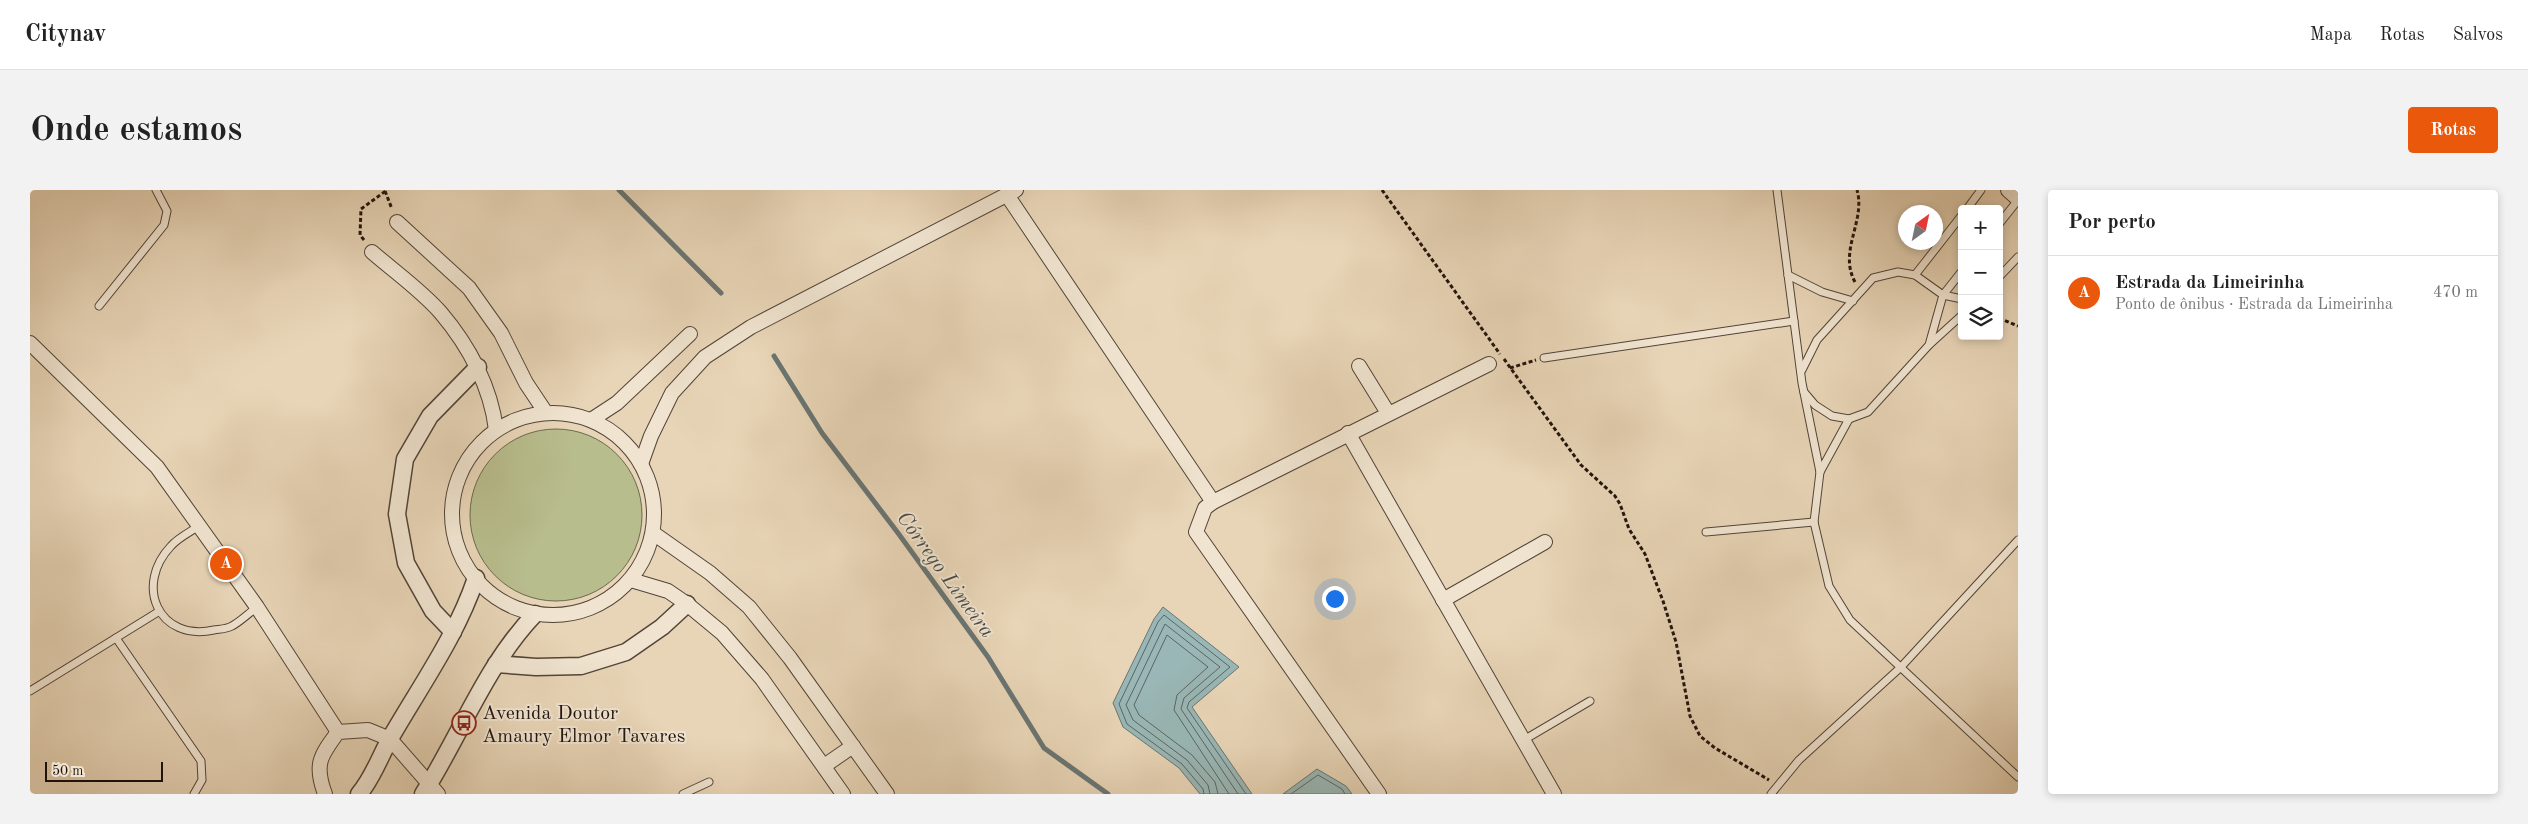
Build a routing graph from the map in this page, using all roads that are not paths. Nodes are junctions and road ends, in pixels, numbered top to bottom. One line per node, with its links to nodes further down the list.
1 (156, 190): 20 (lane)
2 (1777, 190): 14 (lane)
3 (1981, 190): 7 (lane)
4 (2008, 190): 6 (street)
5 (1012, 192): 38 (street); 40 (street)
6 (2018, 200): 8 (lane)
7 (1970, 205)
8 (2003, 219)
9 (1958, 220): 15 (lane)
10 (397, 222): 32 (street)
11 (372, 252): 29 (street)
12 (2018, 257): 13 (lane)
13 (2003, 273)
14 (1788, 275): 19 (lane); 22 (lane)
15 (1915, 275): 17 (lane); 19 (lane)
16 (1958, 276): 17 (lane)
17 (1943, 295): 18 (lane); 25 (lane)
18 (1958, 298)
19 (1852, 301): 30 (lane)
20 (99, 306)
21 (1958, 319): 25 (lane)
22 (1794, 321): 26 (lane); 30 (lane)
23 (690, 334): 35 (street)
24 (30, 343): 42 (street)
25 (1929, 345): 34 (lane)
26 (1544, 358)
27 (1489, 364): 33 (street)
28 (1359, 366): 33 (street)
29 (478, 367): 36 (street); 54 (street)
30 (1801, 371): 31 (lane)
31 (1804, 391): 34 (lane); 39 (lane)
32 (546, 413): 35 (street); 36 (street)
33 (1388, 413): 37 (street)
34 (1849, 419): 39 (lane)
35 (591, 420): 38 (street)
36 (496, 430): 47 (street)
37 (1348, 433): 40 (street); 49 (street)
38 (641, 464): 44 (street)
39 (1820, 472): 41 (lane)
40 (1213, 502): 74 (street)
41 (1814, 522): 43 (lane); 57 (lane)
42 (199, 526): 51 (street); 52 (lane)
43 (1706, 532)
44 (653, 533): 48 (street); 63 (street)
45 (2018, 540): 57 (lane)
46 (1545, 542): 49 (street)
47 (476, 578): 53 (street); 54 (street)
48 (631, 580): 50 (street); 53 (street)
49 (1442, 600): 62 (street)
50 (688, 604): 56 (street); 64 (street)
51 (257, 607): 52 (lane); 60 (street)
52 (158, 612): 55 (lane)
53 (535, 614): 56 (street)
54 (453, 632): 61 (street)
55 (116, 638): 58 (lane); 68 (lane)
56 (496, 664): 67 (street)
57 (1901, 667): 65 (lane); 76 (lane)
58 (30, 691)
59 (1590, 701): 62 (lane)
60 (338, 732): 61 (street); 69 (street)
61 (390, 739): 67 (street); 70 (street)
62 (1522, 741): 75 (street)
63 (853, 746): 64 (street); 73 (street)
64 (824, 766): 72 (street)
65 (2018, 777)
66 (709, 782): 71 (lane)
67 (431, 790)
68 (194, 794)
69 (325, 794)
70 (359, 794)
71 (682, 794)
72 (844, 794)
73 (887, 794)
74 (1379, 794)
75 (1554, 794)
76 (1771, 794)

